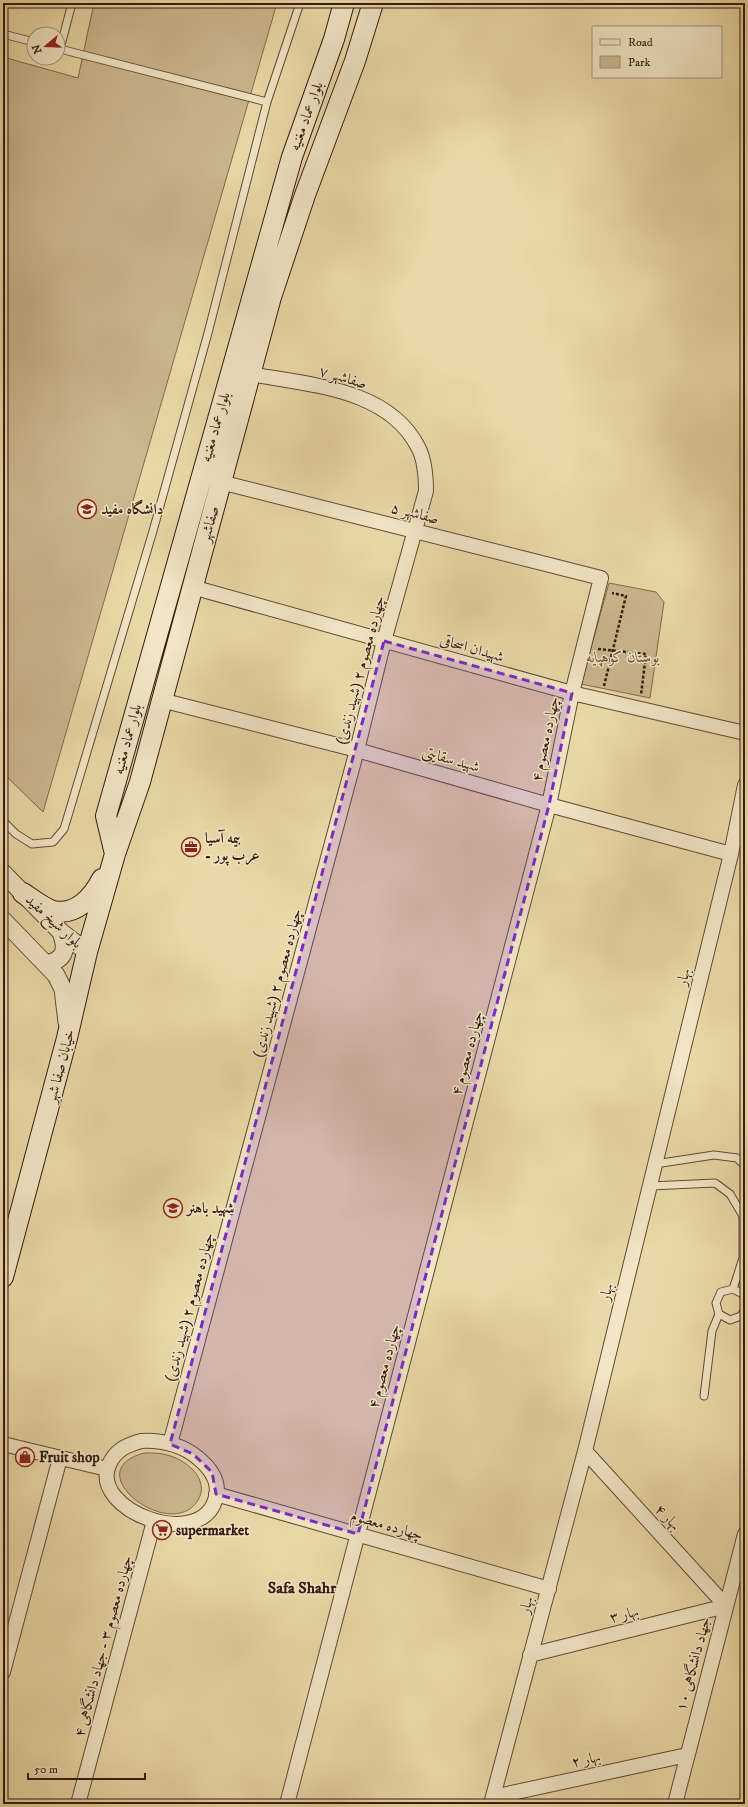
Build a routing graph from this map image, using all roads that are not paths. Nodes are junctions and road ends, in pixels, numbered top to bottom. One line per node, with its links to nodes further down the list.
1 (72, 3): 5 (lane)
2 (300, 3): 9 (lane)
3 (344, 3): 24 (main road, بلوار عماد مغنیه)
4 (373, 3): 10 (main road, بلوار عماد مغنیه)
5 (66, 26)
6 (3, 34): 7 (lane)
7 (26, 40)
8 (66, 51): 9 (lane)
9 (267, 102): 23 (lane)
10 (305, 195): 11 (main road, صفاشهر)
11 (251, 374): 12 (main road, صفاشهر); 13 (street, صفاشهر ۷)
12 (220, 482): 13 (street, صفاشهر ۵); 15 (main road, صفاشهر)
13 (416, 530): 14 (street, صفاشهر ۵); 16 (street, چهارده معصوم ۲ (شهید زندی))
14 (600, 584): 17 (street, چهارده معصوم ۴)
15 (192, 586): 16 (street, شهیدان اسحاقی); 18 (main road, صفاشهر)
16 (384, 641): 17 (street, شهیدان اسحاقی); 20 (street, چهارده معصوم ۲ (شهید زندی))
17 (572, 693): 19 (street, شهیدان اسحاقی); 22 (street, چهارده معصوم ۴)
18 (161, 700): 20 (street, شهید سقایتی); 24 (main road, صفاشهر)
19 (745, 733)
20 (357, 750): 22 (street, شهید سقایتی); 44 (street, چهارده معصوم ۲ (شهید زندی))
21 (745, 785): 25 (street, بهار)
22 (549, 805): 25 (street, شهید سقایتی); 50 (street, چهارده معصوم ۴)
23 (3, 821)
24 (115, 854): 27 (main road); 30 (main road, خیابان صفا شهر)
25 (731, 854): 33 (street, بهار)
26 (3, 874): 27 (street, بلوار شیخ مفید)
27 (23, 893): 29 (street, بلوار شیخ مفید)
28 (3, 920): 31 (street)
29 (61, 932): 30 (street, بلوار شیخ مفید); 31 (street)
30 (87, 952): 32 (main road, خیابان صفا شهر)
31 (47, 964): 32 (street)
32 (67, 1038): 37 (main road, خیابان صفا شهر)
33 (655, 1164): 34 (lane); 35 (street, بهار)
34 (745, 1166)
35 (650, 1186): 36 (lane); 45 (street, بهار)
36 (744, 1215): 38 (lane)
37 (4, 1272)
38 (733, 1289): 39 (lane); 41 (lane)
39 (745, 1300)
40 (745, 1309): 41 (lane)
41 (719, 1314): 42 (lane)
42 (704, 1396)
43 (3, 1444): 46 (street)
44 (170, 1444): 47 (street); 48 (street)
45 (585, 1452): 52 (street, بهار); 53 (street, بهار ۴)
46 (60, 1458): 47 (street); 55 (street)
47 (107, 1469): 49 (street)
48 (216, 1494): 49 (street); 50 (street, چهارده معصوم)
49 (154, 1521): 58 (street, چهارده معصوم ۳ - جهاد دانشگاهی ۴)
50 (358, 1534): 52 (street, چهارده معصوم); 59 (street, چهارده معصوم ۴)
51 (745, 1534): 53 (street, جهاد دانشگاهی ۱۰)
52 (549, 1589): 54 (street, بهار)
53 (726, 1606): 54 (street, بهار ۳); 56 (street, جهاد دانشگاهی ۱۰)
54 (530, 1655): 57 (street, بهار)
55 (3, 1672)
56 (687, 1755): 57 (street, بهار ۲); 60 (street, جهاد دانشگاهی ۱۰)
57 (492, 1801)
58 (78, 1804)
59 (287, 1804)
60 (675, 1804)

